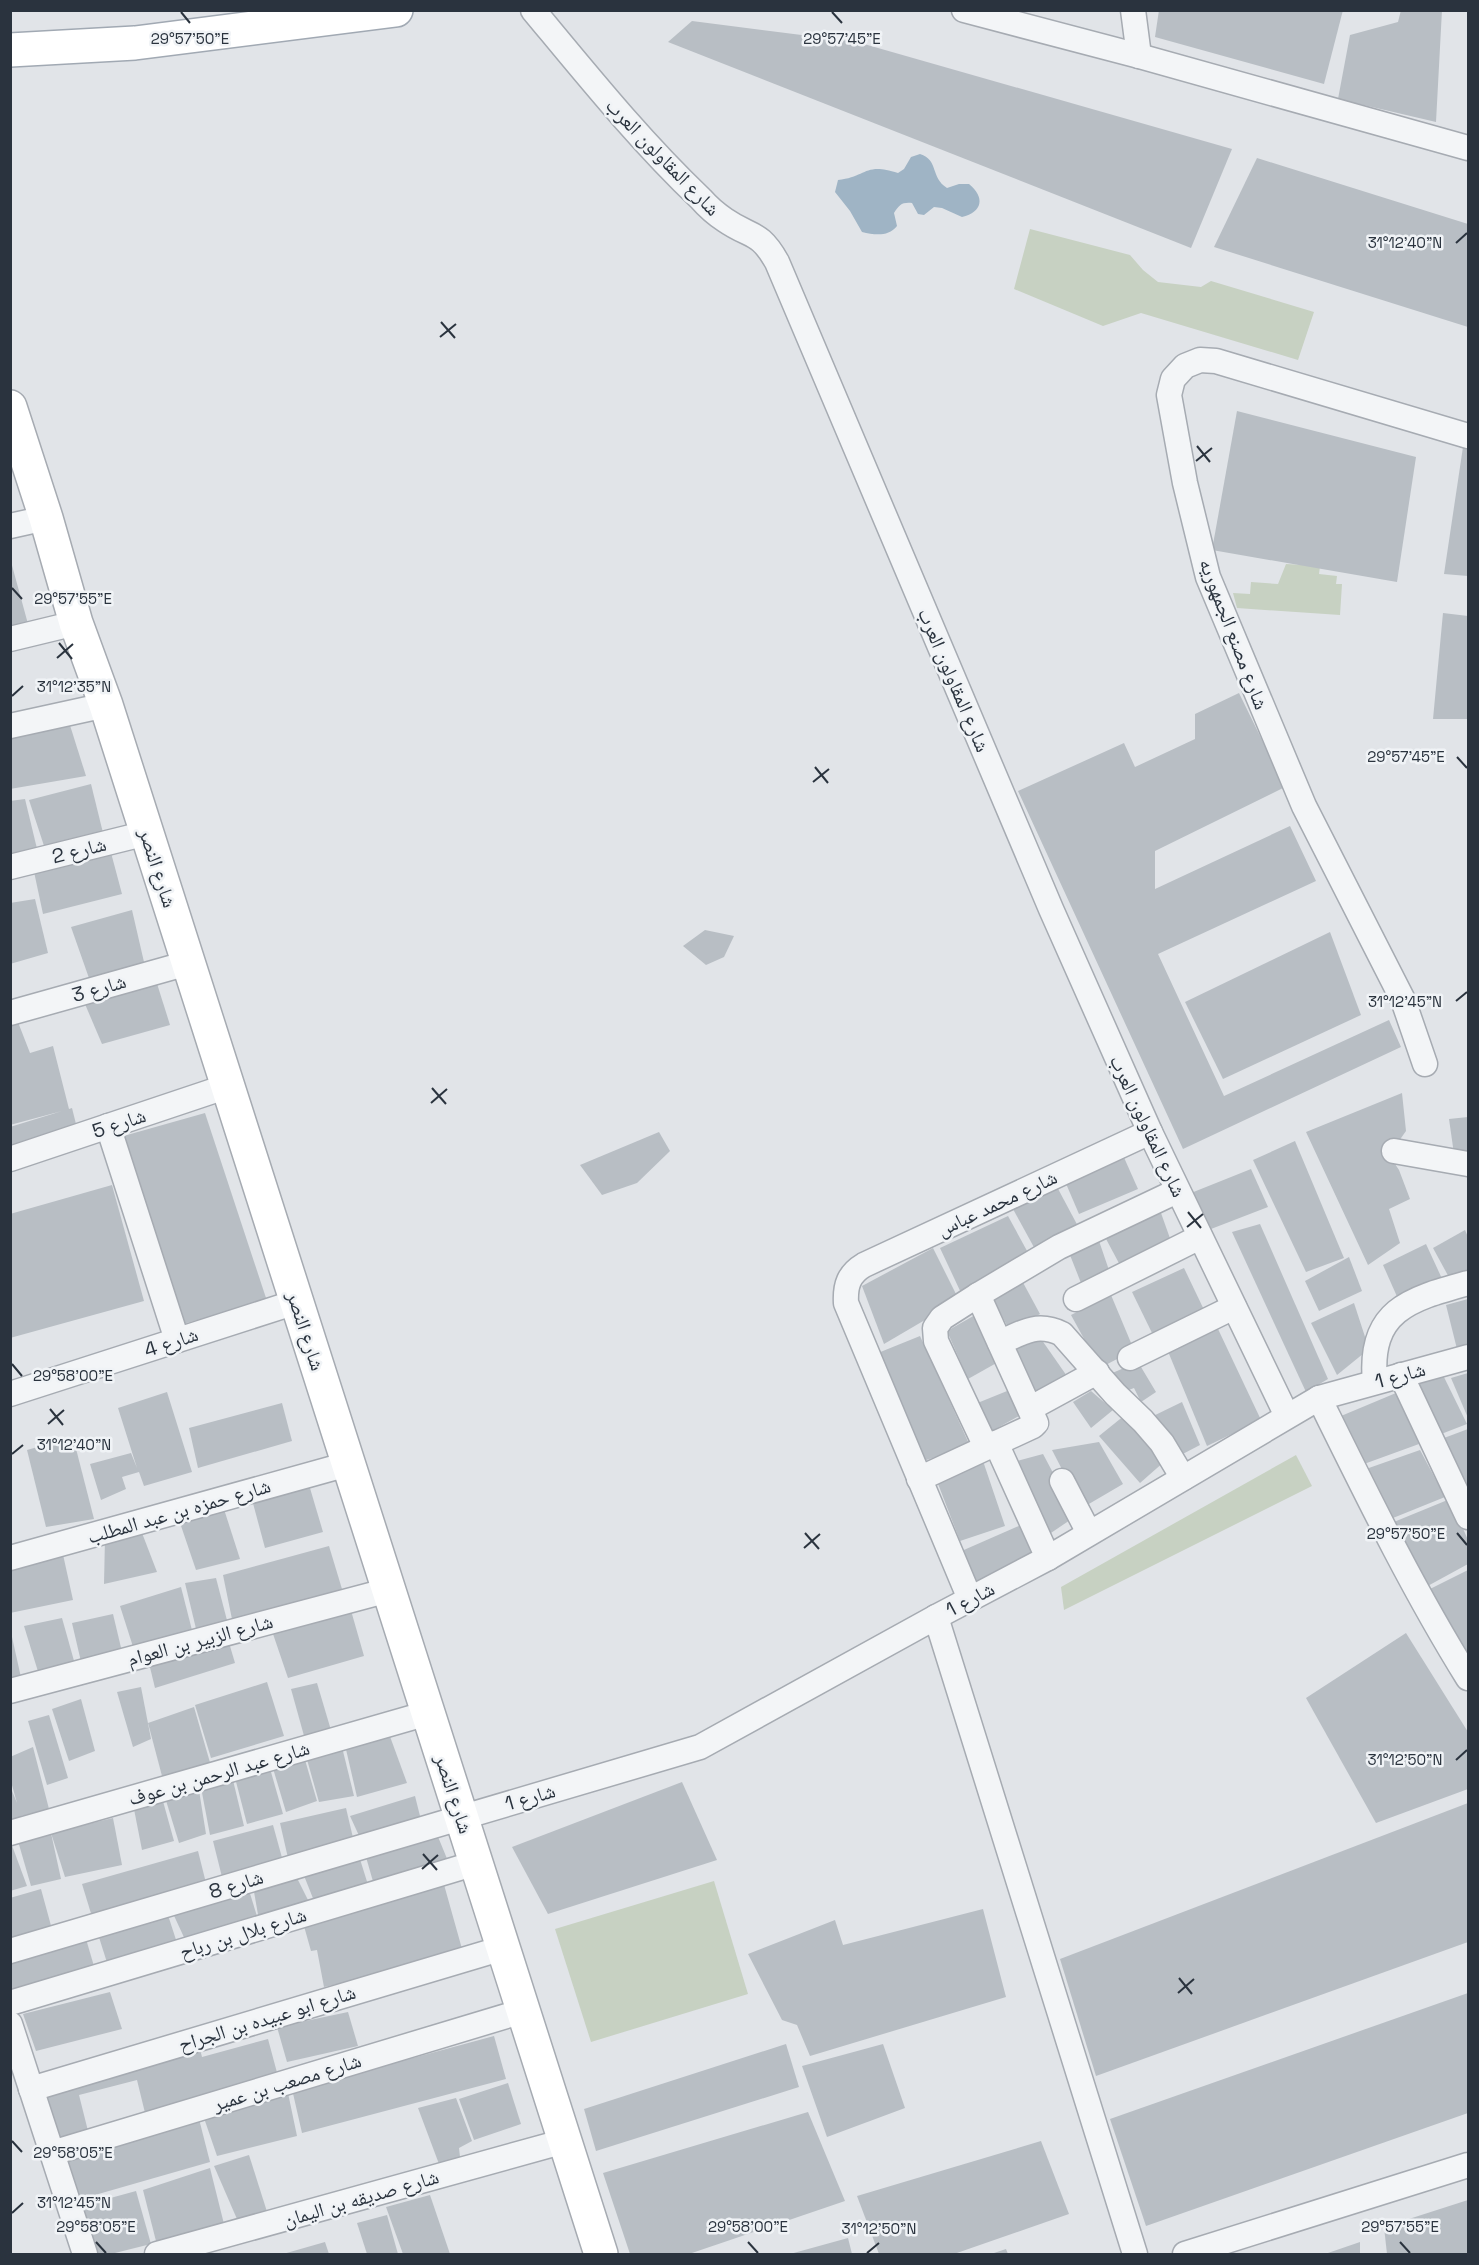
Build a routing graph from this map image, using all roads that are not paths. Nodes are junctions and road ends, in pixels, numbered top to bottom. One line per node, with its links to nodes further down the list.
1 (396, 10): 5 (street)
2 (533, 10): 23 (street, شارع المقاولون العرب)
3 (964, 10): 6 (street)
4 (1133, 10): 6 (street)
5 (10, 50)
6 (1139, 56): 7 (street)
7 (1468, 148)
8 (10, 407): 10 (street, شارع النصر)
9 (1468, 436): 20 (street, شارع مصنع الجمهوريه)
10 (46, 518): 11 (street); 12 (street, شارع النصر)
11 (10, 526)
12 (76, 623): 13 (street); 14 (street, شارع النصر)
13 (10, 639)
14 (106, 705): 15 (street); 16 (street, شارع النصر)
15 (10, 726)
16 (147, 833): 17 (street, شارع 2); 18 (street, شارع النصر)
17 (10, 867)
18 (188, 963): 19 (street, شارع 3); 21 (street, شارع النصر)
19 (10, 1013)
20 (1425, 1064)
21 (228, 1086): 22 (street, شارع 5); 32 (street, شارع النصر)
22 (108, 1126): 25 (street, شارع 5); 34 (street)
23 (1150, 1132): 27 (street, شارع المقاولون العرب); 48 (street, شارع محمد عباس)
24 (1394, 1151): 26 (street)
25 (10, 1158)
26 (1468, 1164)
27 (1177, 1191): 28 (street, شارع المقاولون العرب); 30 (street)
28 (1200, 1237): 31 (street); 33 (street, شارع المقاولون العرب)
29 (1468, 1283): 40 (street)
30 (978, 1295): 35 (street); 45 (street)
31 (1076, 1299)
32 (296, 1302): 34 (street, شارع 4); 46 (street, شارع النصر)
33 (1234, 1307): 37 (street); 44 (street, شارع المقاولون العرب)
34 (177, 1340): 41 (street, شارع 4)
35 (1000, 1343): 38 (street); 43 (street)
36 (1468, 1357): 39 (street, شارع 1)
37 (1130, 1358)
38 (1096, 1372): 43 (street); 47 (street)
39 (1401, 1375): 40 (street, شارع 1); 50 (street)
40 (1375, 1382): 42 (street, شارع 1)
41 (10, 1394)
42 (1319, 1398): 44 (street, شارع 1); 57 (street)
43 (1031, 1408): 45 (street)
44 (1287, 1416): 47 (street, شارع 1)
45 (991, 1445): 48 (street); 53 (street)
46 (348, 1464): 52 (street, شارع حمزه بن عبد المطلب); 54 (street, شارع النصر)
47 (1183, 1478): 51 (street, شارع 1)
48 (920, 1479): 55 (street)
49 (1062, 1480): 51 (street)
50 (1468, 1517)
51 (1089, 1533): 53 (street, شارع 1)
52 (10, 1558)
53 (1048, 1558): 55 (street, شارع 1)
54 (389, 1590): 58 (street, شارع الزبير بن العوام); 59 (street, شارع النصر)
55 (970, 1599): 56 (street, شارع 1)
56 (936, 1617): 60 (street, شارع 1); 75 (street)
57 (1468, 1678)
58 (10, 1691)
59 (428, 1713): 60 (street, شارع النصر); 61 (street, شارع عبد الرحمن بن عوف)
60 (461, 1818): 62 (street, شارع النصر); 64 (street, شارع 8)
61 (10, 1833)
62 (476, 1863): 63 (street, شارع النصر); 65 (street, شارع بلال بن رباح)
63 (503, 1948): 66 (street, شارع النصر); 68 (street, شارع ابو عبيده بن الجراح)
64 (10, 1951)
65 (10, 2003)
66 (523, 2011): 69 (street, شارع النصر); 70 (street, شارع مصعب بن عمير)
67 (10, 2024): 68 (street)
68 (31, 2089): 70 (street)
69 (565, 2141): 73 (street, شارع صديقه بن اليمان); 74 (street, شارع النصر)
70 (52, 2153): 72 (street)
71 (1468, 2165): 76 (street)
72 (86, 2254)
73 (157, 2254)
74 (601, 2254)
75 (1135, 2254)
76 (1185, 2254)

